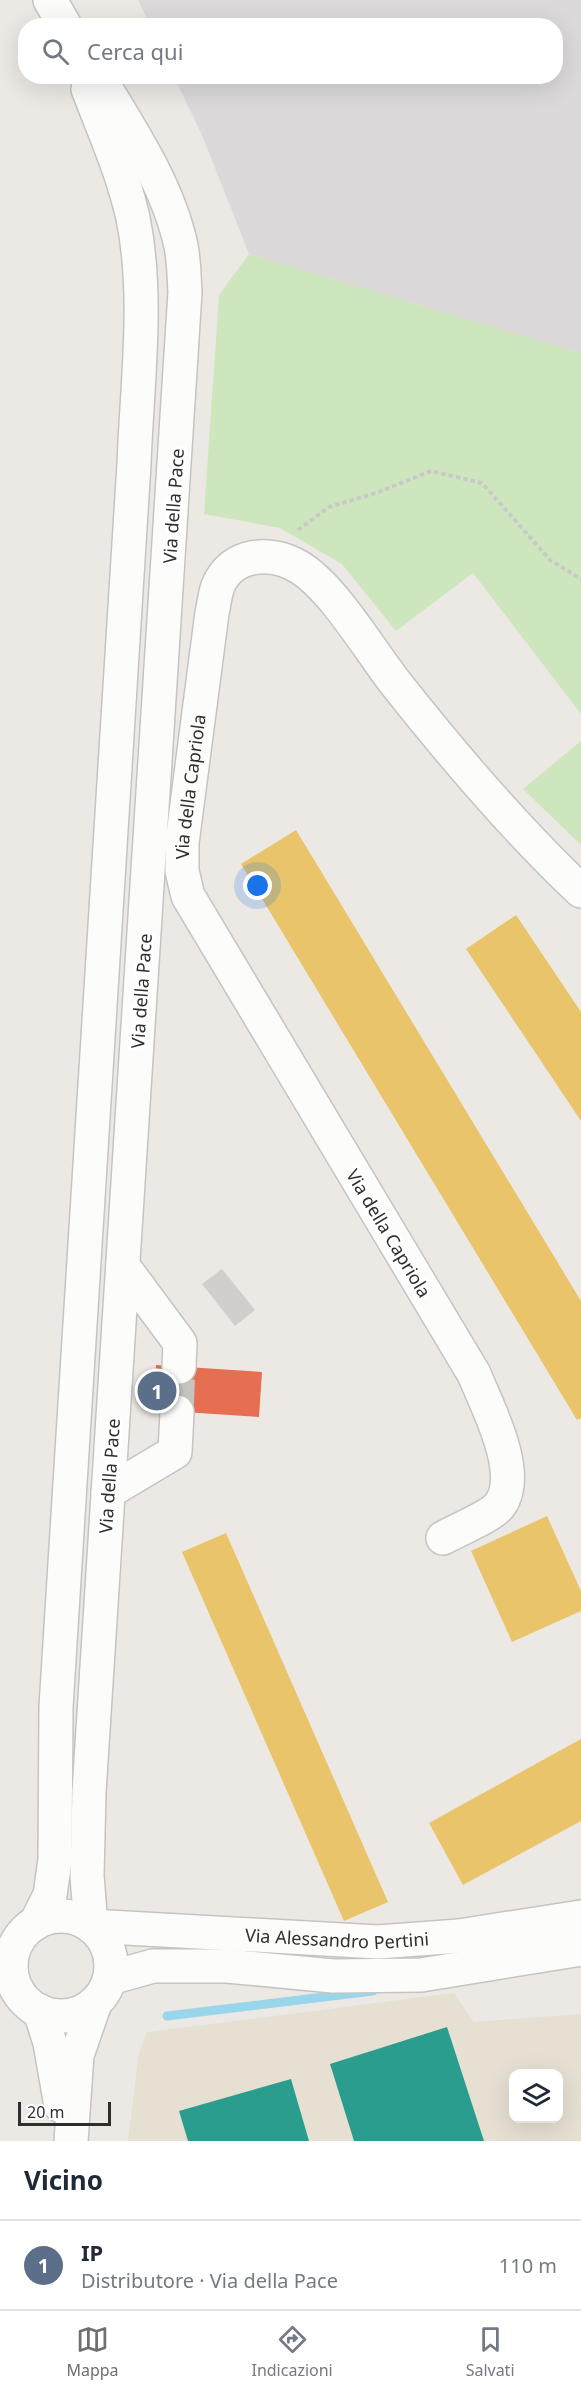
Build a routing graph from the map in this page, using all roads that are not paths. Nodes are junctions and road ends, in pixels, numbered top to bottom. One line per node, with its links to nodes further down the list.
1 (86, 84): 11 (street)
2 (103, 84): 4 (street, Via della Pace)
3 (581, 891): 8 (street, Via della Capriola)
4 (123, 1266): 5 (street); 7 (street, Via della Pace)
5 (179, 1367)
6 (177, 1412): 7 (street)
7 (108, 1492): 10 (street, Via della Pace)
8 (443, 1538)
9 (581, 1917): 10 (street, Via Alessandro Pertini)
10 (91, 1926): 11 (street); 13 (street)
11 (17, 1941): 14 (street)
12 (581, 1949): 13 (street, Via Alessandro Pertini)
13 (102, 1991): 14 (street); 15 (street)
14 (22, 2006): 15 (street)
15 (69, 2141)

